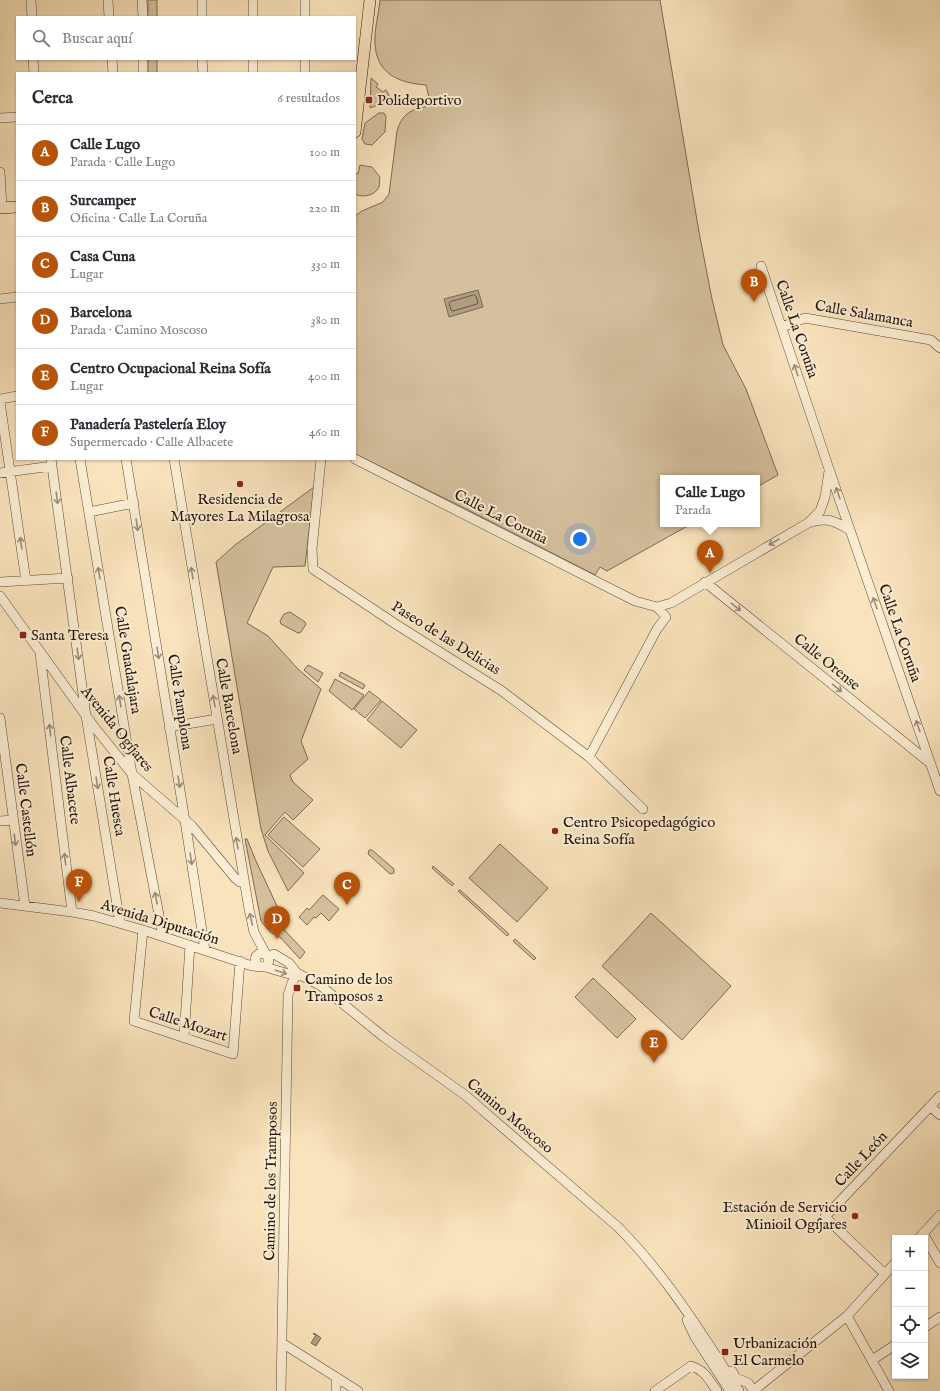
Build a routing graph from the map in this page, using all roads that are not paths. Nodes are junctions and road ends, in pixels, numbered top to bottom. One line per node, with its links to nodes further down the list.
1 (31, 0): 8 (street)
2 (108, 0): 9 (street)
3 (142, 0): 10 (street)
4 (202, 0): 11 (street)
5 (253, 0): 12 (street)
6 (305, 0): 13 (street)
7 (370, 0): 28 (main road)
8 (32, 16)
9 (109, 16)
10 (143, 16)
11 (202, 16)
12 (253, 16)
13 (305, 16)
14 (33, 60): 20 (street)
15 (112, 60): 21 (street)
16 (143, 60): 22 (street)
17 (202, 60): 23 (street)
18 (253, 60): 24 (street)
19 (305, 60): 25 (street)
20 (34, 72)
21 (113, 72)
22 (143, 72)
23 (202, 72)
24 (253, 72)
25 (305, 72)
26 (0, 118): 27 (street)
27 (16, 118)
28 (356, 119)
29 (0, 172): 31 (street)
30 (16, 207): 31 (main road)
31 (1, 208)
32 (761, 266): 35 (street, Calle La Coruña)
33 (16, 297): 34 (street)
34 (0, 299)
35 (782, 327): 36 (street, Calle Salamanca); 46 (street, Calle La Coruña, one-way to 35)
36 (940, 348)
37 (16, 396): 38 (street)
38 (0, 399)
39 (0, 402): 47 (street)
40 (80, 460): 50 (street, Calle Guadalajara)
41 (126, 460): 49 (street, Calle Pamplona)
42 (174, 460): 62 (street, Calle Barcelona, one-way to 42)
43 (321, 460): 64 (street, Paseo de las Delicias)
44 (356, 460): 58 (street, Calle La Coruña)
45 (52, 462): 47 (street); 53 (street, Calle Huesca, one-way to 53)
46 (829, 468): 51 (street, Calle La Coruña); 52 (street, Calle La Coruña, one-way to 46)
47 (10, 472): 48 (street); 54 (street, one-way to 47)
48 (0, 473)
49 (134, 503): 50 (street); 63 (street, Calle Pamplona, one-way to 63)
50 (89, 512): 66 (street, Calle Guadalajara, one-way to 50)
51 (808, 523): 52 (street); 56 (street, one-way to 56)
52 (850, 530): 65 (street, Calle La Coruña, one-way to 52)
53 (68, 578): 54 (street); 60 (street, Calle Huesca, one-way to 60)
54 (26, 581): 55 (street)
55 (0, 582)
56 (705, 582): 58 (street); 65 (street, Calle Orense, one-way to 65)
57 (0, 596): 59 (street, Avenida Ogíjares)
58 (657, 607): 64 (street)
59 (40, 651): 60 (street, Avenida Ogíjares); 75 (street, Calle Albacete, one-way to 59)
60 (86, 716): 66 (street, Avenida Ogíjares); 76 (street, Calle Huesca, one-way to 76)
61 (0, 718): 69 (street, Calle Castellón)
62 (217, 719): 63 (street); 72 (street, Calle Barcelona, one-way to 62)
63 (169, 727): 71 (street, Calle Pamplona, one-way to 71)
64 (589, 757): 68 (street, Paseo de las Delicias)
65 (930, 763): 67 (street, Calle La Coruña)
66 (132, 774): 71 (street, Avenida Ogíjares); 78 (street, Calle Guadalajara, one-way to 66)
67 (940, 791)
68 (643, 809)
69 (12, 820): 70 (street); 74 (street, Calle Castellón, one-way to 74)
70 (0, 821)
71 (186, 821): 72 (street, Avenida Ogíjares); 80 (street, Calle Pamplona, one-way to 80)
72 (244, 881): 81 (street, Calle Barcelona, one-way to 72)
73 (0, 903): 74 (street, Avenida Diputación)
74 (24, 906): 75 (street, Avenida Diputación)
75 (72, 912): 76 (street, Avenida Diputación)
76 (120, 923): 77 (street, Avenida Diputación)
77 (143, 930): 78 (street, Avenida Diputación); 85 (street, Calle Mozart)
78 (163, 936): 79 (street, Avenida Diputación)
79 (190, 945): 80 (street, Avenida Diputación); 85 (street)
80 (205, 950): 82 (street, Avenida Diputación)
81 (267, 955): 83 (street); 83 (street); 84 (street, Camino Moscoso)
82 (240, 961): 83 (street, Avenida Diputación); 85 (street, Calle Mozart)
83 (259, 964): 84 (street, Camino Moscoso, one-way to 84)
84 (297, 973): 95 (street, Camino Moscoso); 99 (street, Camino de los Tramposos)
85 (184, 1038)
86 (940, 1096): 87 (street, Calle León)
87 (930, 1106): 88 (street); 94 (street, Calle León)
88 (940, 1115)
89 (940, 1215): 90 (street)
90 (922, 1235)
91 (928, 1246): 92 (street)
92 (940, 1263)
93 (892, 1267): 94 (street)
94 (885, 1274): 96 (street)
95 (681, 1305): 101 (street, Camino Moscoso); 103 (street, Camino Moscoso)
96 (847, 1316): 102 (street); 113 (street)
97 (940, 1318): 98 (street)
98 (928, 1325)
99 (282, 1343): 104 (street); 105 (street, Camino de los Tramposos)
100 (892, 1347): 102 (street)
101 (717, 1357): 112 (street, Camino Moscoso); 113 (street)
102 (872, 1360): 114 (street)
103 (715, 1367): 110 (street, Camino Moscoso); 111 (street)
104 (336, 1377): 106 (street); 107 (street)
105 (281, 1391)
106 (336, 1391)
107 (358, 1391)
108 (655, 1391): 109 (street)
109 (717, 1391)
110 (730, 1391)
111 (734, 1391)
112 (739, 1391)
113 (754, 1391)
114 (889, 1391)

